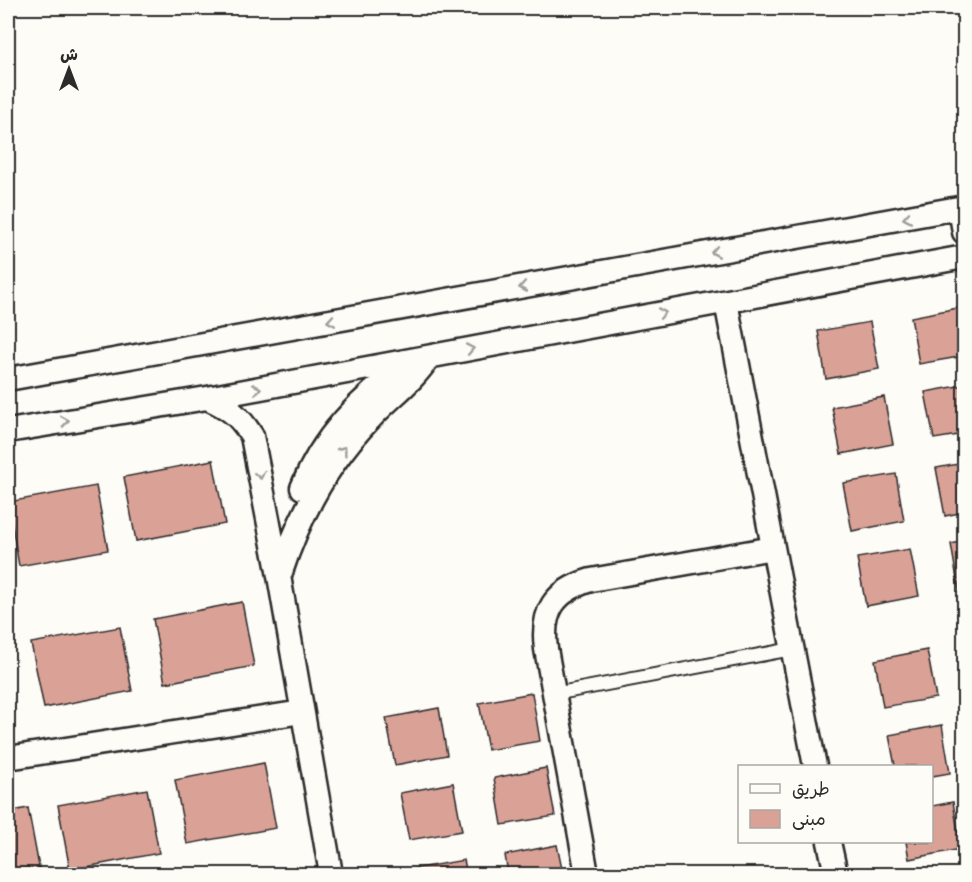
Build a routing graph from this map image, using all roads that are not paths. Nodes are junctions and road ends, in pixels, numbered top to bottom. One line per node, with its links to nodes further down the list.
1 (962, 208): 2 (street); 6 (street, one-way to 6)
2 (964, 232)
3 (964, 257): 4 (street)
4 (726, 302): 5 (street, one-way to 4); 9 (street)
5 (423, 358): 7 (street, one-way to 5); 10 (street, one-way to 5)
6 (8, 379)
7 (207, 398): 8 (street, one-way to 7); 10 (street, one-way to 10)
8 (8, 431)
9 (773, 548): 11 (street); 12 (street)
10 (279, 576): 13 (street)
11 (792, 649): 12 (lane); 15 (street)
12 (554, 694): 18 (street)
13 (302, 712): 14 (street); 17 (street)
14 (8, 758)
15 (815, 765)
16 (829, 843): 19 (street)
17 (331, 874)
18 (587, 874)
19 (836, 874)

